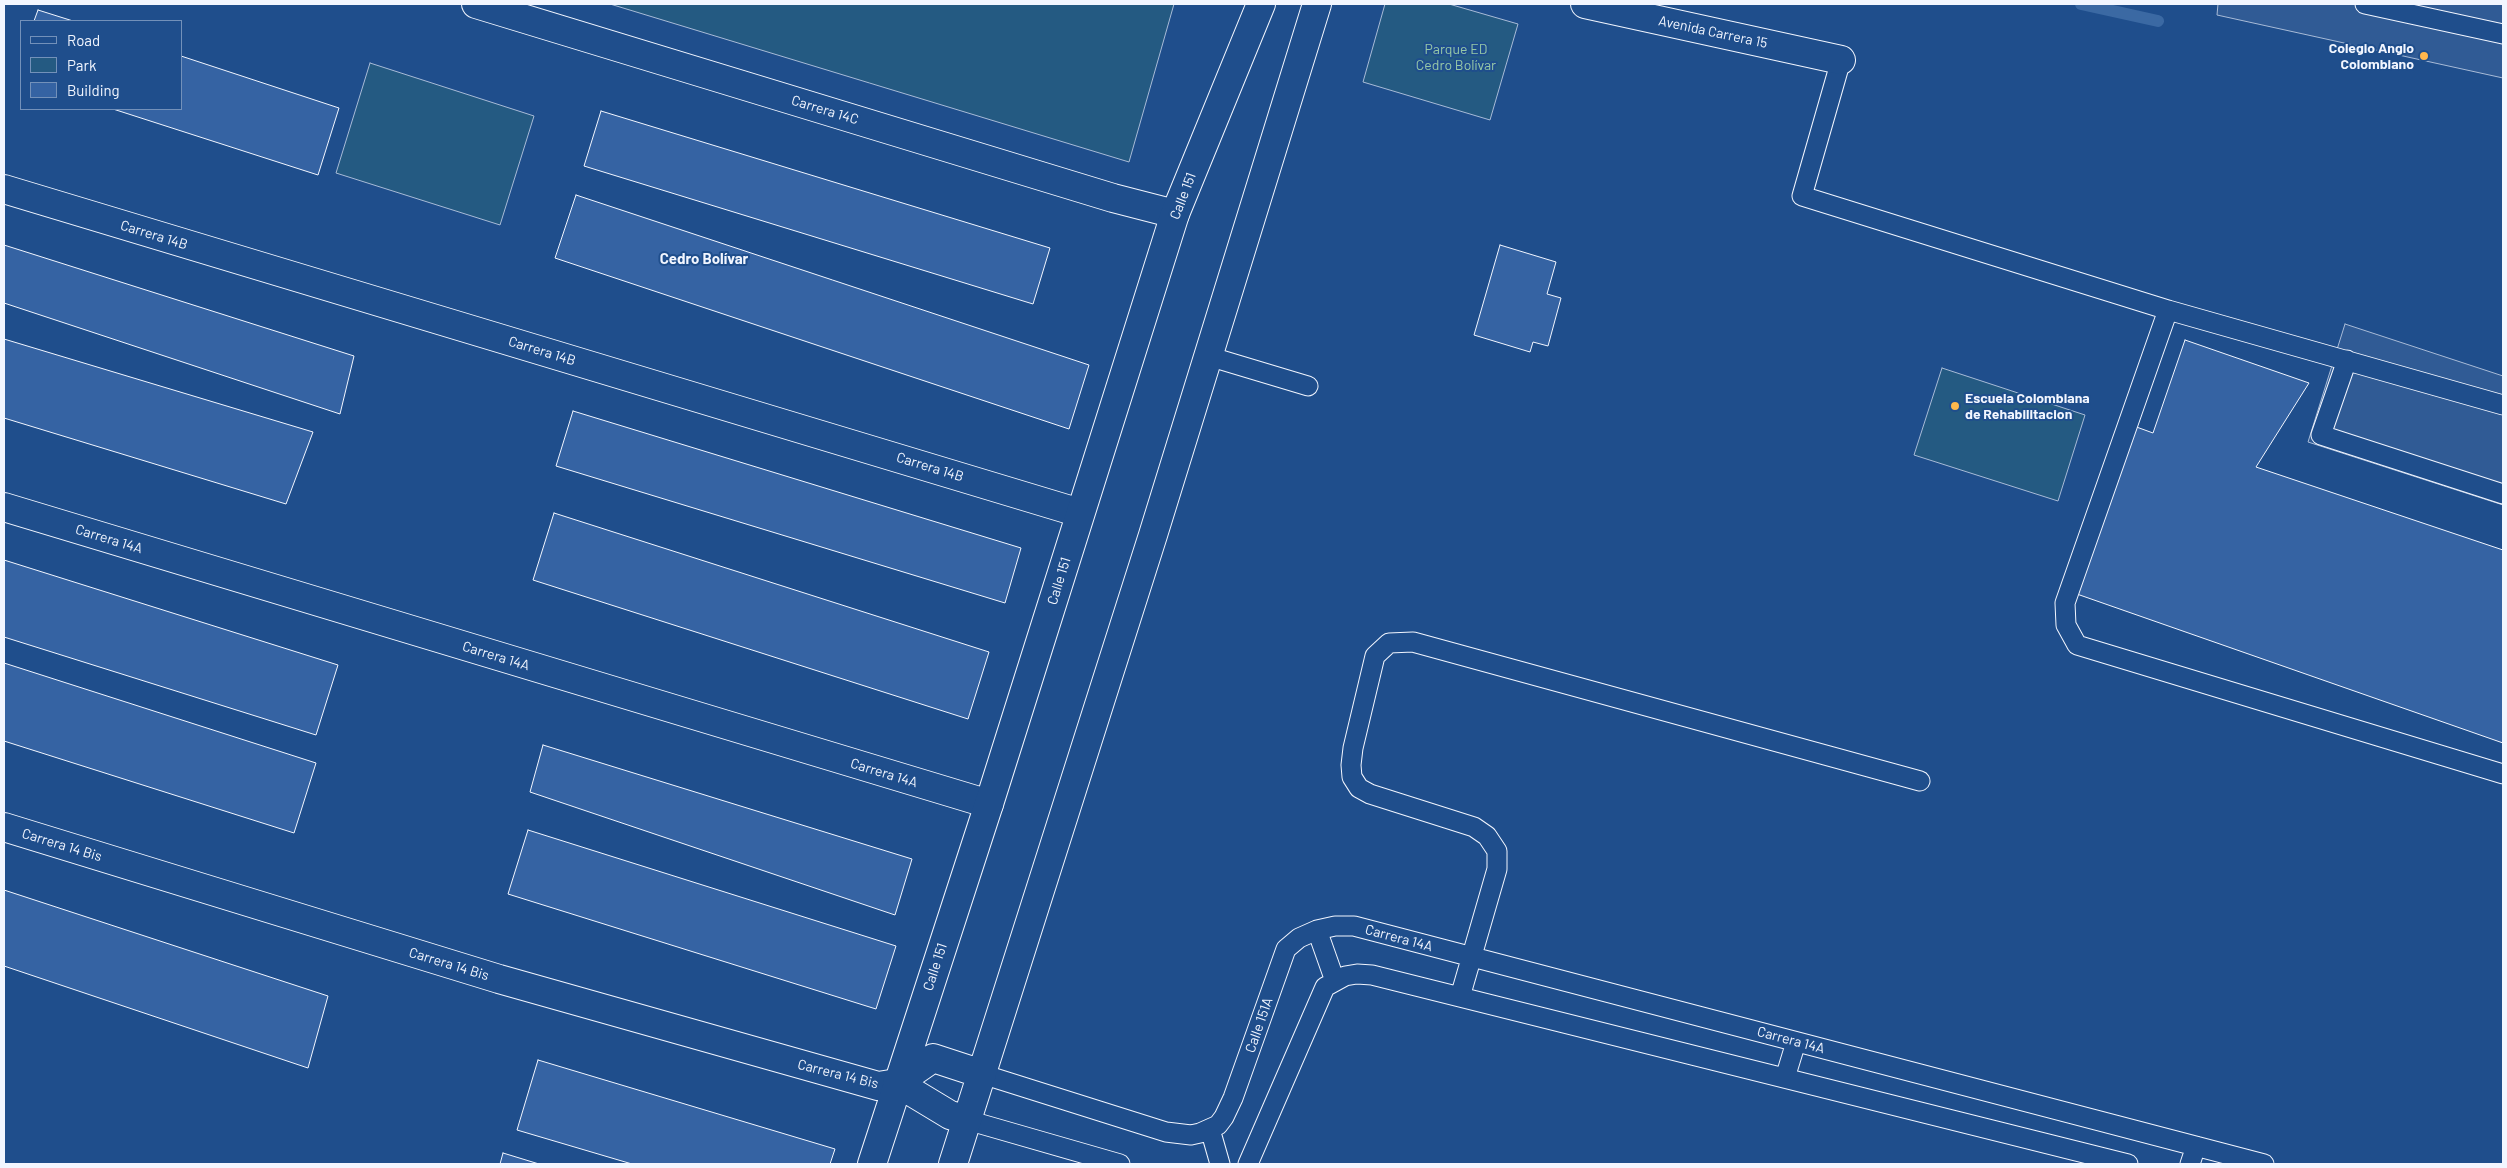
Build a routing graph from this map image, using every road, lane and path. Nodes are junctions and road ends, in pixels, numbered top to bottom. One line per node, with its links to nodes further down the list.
1 (476, 4): 9 (street, Carrera 14C)
2 (1261, 4): 9 (street, Calle 151)
3 (1317, 4): 11 (street)
4 (1585, 4): 7 (street, Avenida Carrera 15)
5 (2365, 4): 6 (lane)
6 (2503, 34)
7 (1841, 60): 10 (lane)
8 (4, 189): 17 (street, Carrera 14B)
9 (1175, 214): 17 (street, Calle 151)
10 (2168, 310): 12 (lane); 18 (lane)
11 (1208, 356): 13 (lane); 27 (street)
12 (2347, 360): 14 (lane); 15 (lane)
13 (1308, 386)
14 (2503, 405)
15 (2503, 494)
16 (4, 507): 20 (street, Carrera 14A)
17 (1080, 513): 20 (street, Calle 151)
18 (2503, 774)
19 (1920, 782): 23 (lane)
20 (989, 804): 29 (street, Calle 151)
21 (4, 827): 29 (street, Carrera 14 Bis)
22 (1317, 930): 23 (lane, Carrera 14A); 24 (lane); 31 (lane, Calle 151A)
23 (1472, 957): 25 (lane); 26 (lane, Carrera 14A)
24 (1340, 979): 25 (lane); 37 (lane)
25 (1460, 997): 28 (lane)
26 (1796, 1042): 28 (lane); 32 (lane, Carrera 14A)
27 (982, 1074): 29 (street); 30 (street); 31 (lane)
28 (1785, 1078): 38 (lane)
29 (897, 1084): 30 (street); 33 (street, Calle 151)
30 (967, 1120): 34 (street); 35 (lane)
31 (1210, 1129): 36 (lane)
32 (2193, 1155): 39 (lane, Carrera 14A)
33 (872, 1164)
34 (953, 1164)
35 (1120, 1164)
36 (1220, 1164)
37 (1248, 1164)
38 (2128, 1164)
39 (2264, 1164)

